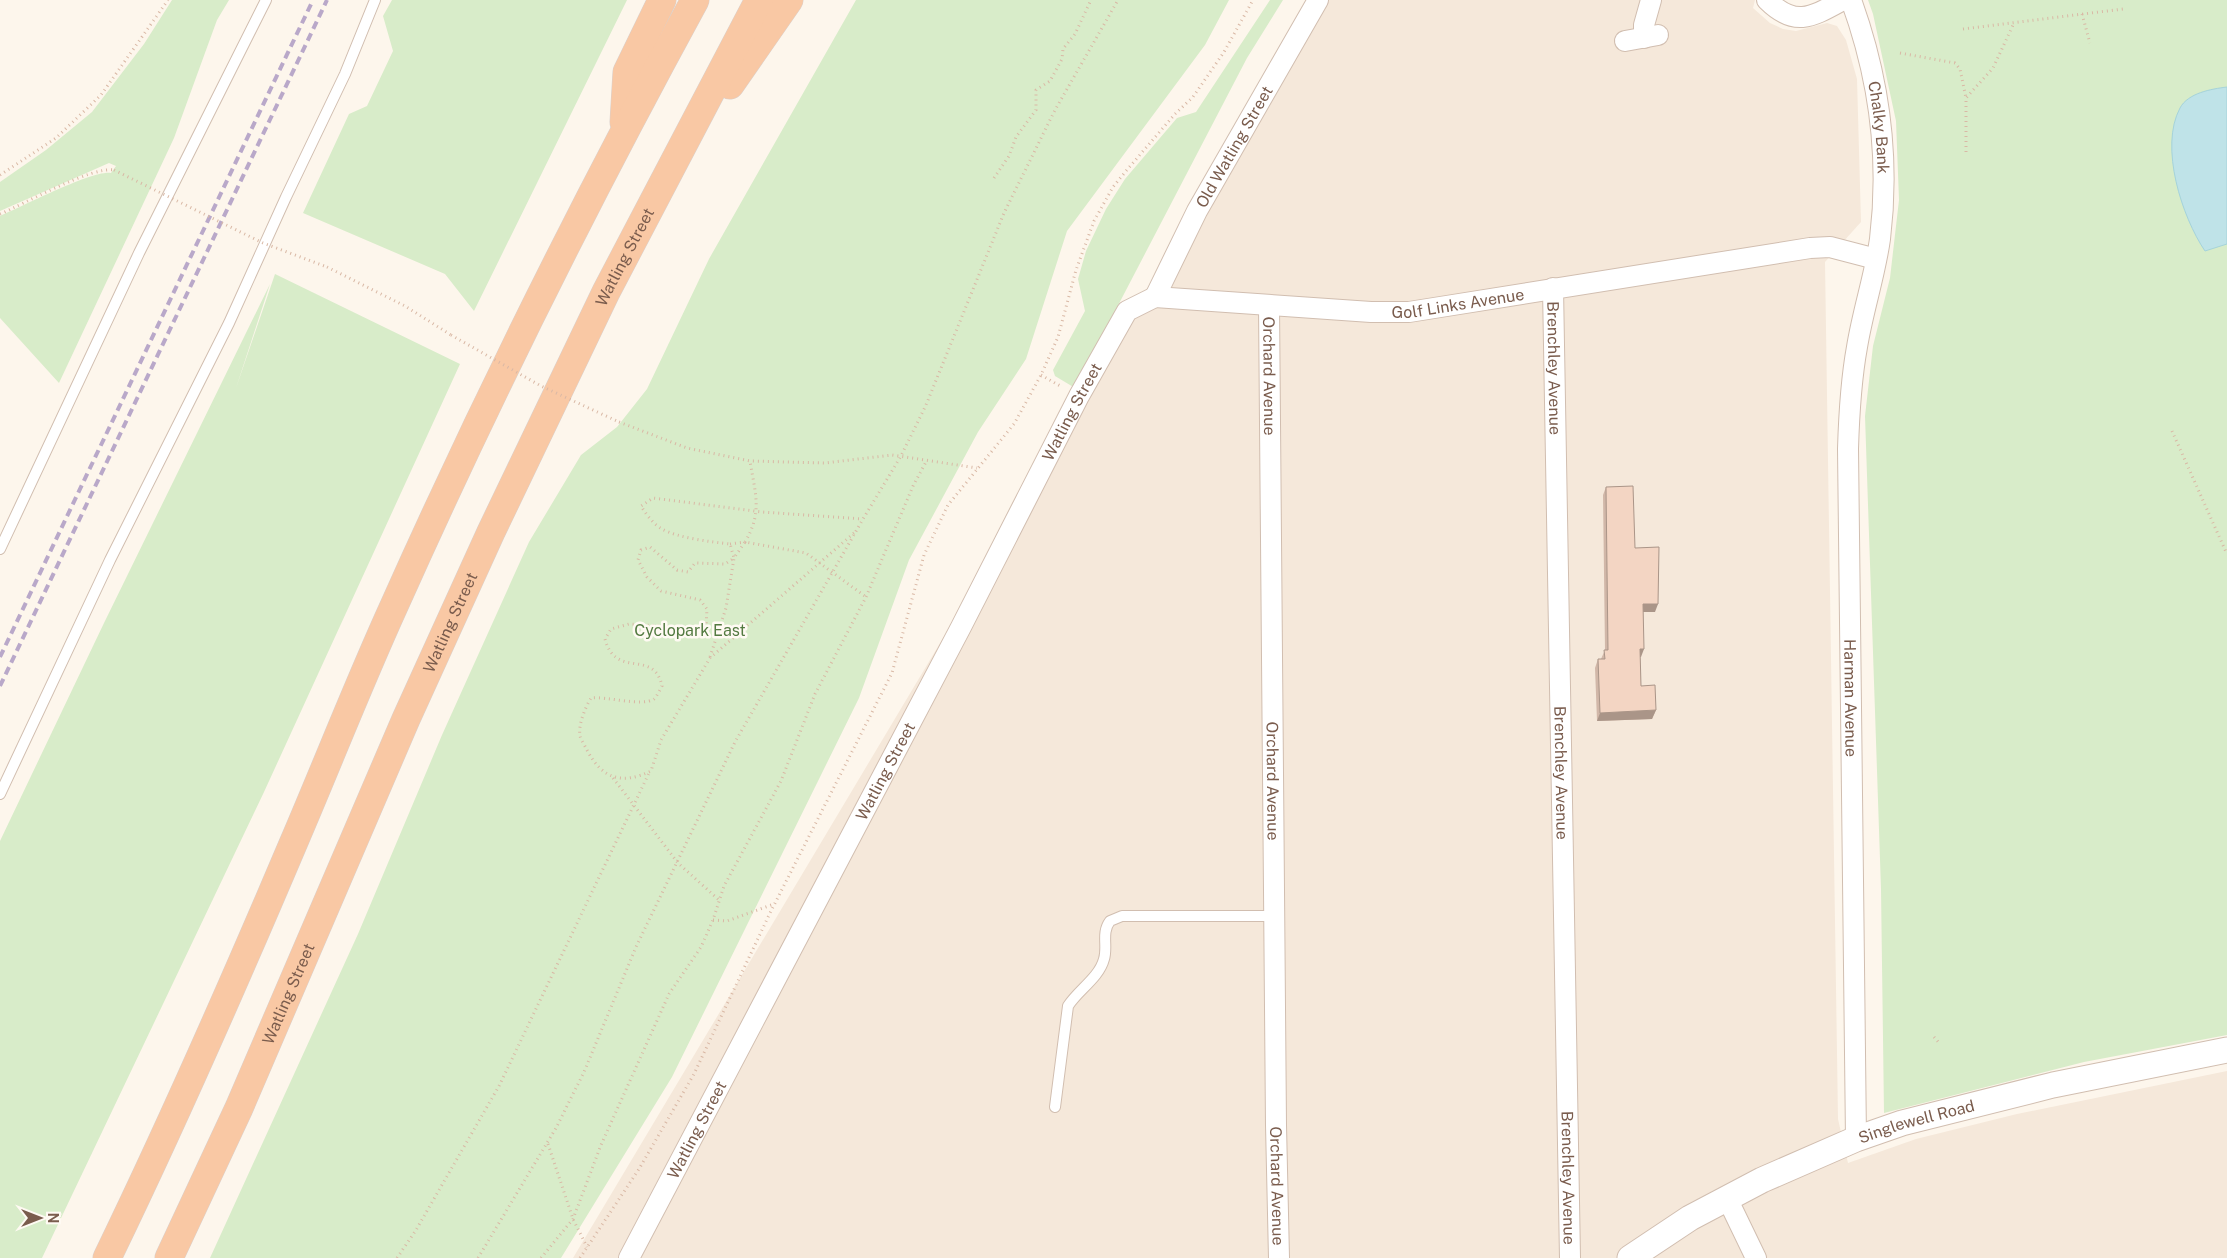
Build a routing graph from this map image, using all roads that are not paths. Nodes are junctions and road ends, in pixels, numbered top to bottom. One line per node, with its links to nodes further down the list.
1 (266, 0): 19 (lane)
2 (375, 0): 20 (lane)
3 (662, 0): 13 (highway)
4 (696, 0): 13 (highway)
5 (759, 0): 14 (highway, Watling Street)
6 (789, 0): 14 (highway)
7 (1318, 0): 17 (street, Old Watling Street)
8 (1651, 0): 12 (street)
9 (1766, 0): 10 (street)
10 (1843, 0)
11 (1851, 0): 15 (street, Chalky Bank)
12 (1642, 38)
13 (624, 131): 26 (highway)
14 (670, 166): 27 (highway, Watling Street)
15 (1876, 258): 16 (street, Golf Links Avenue); 24 (street, Harman Avenue)
16 (1554, 288): 18 (street, Golf Links Avenue); 30 (street, Brenchley Avenue)
17 (1155, 297): 18 (street, Golf Links Avenue); 28 (street, Watling Street)
18 (1269, 305): 21 (street, Orchard Avenue)
19 (0, 549)
20 (0, 794)
21 (1274, 916): 23 (lane); 29 (street, Orchard Avenue)
22 (2227, 1050): 24 (street, Singlewell Road)
23 (1055, 1107)
24 (1856, 1139): 25 (street, Singlewell Road)
25 (1727, 1198): 31 (street, Singlewell Road); 32 (street)
26 (107, 1258)
27 (169, 1258)
28 (629, 1258)
29 (1279, 1258)
30 (1570, 1258)
31 (1630, 1258)
32 (1756, 1258)

